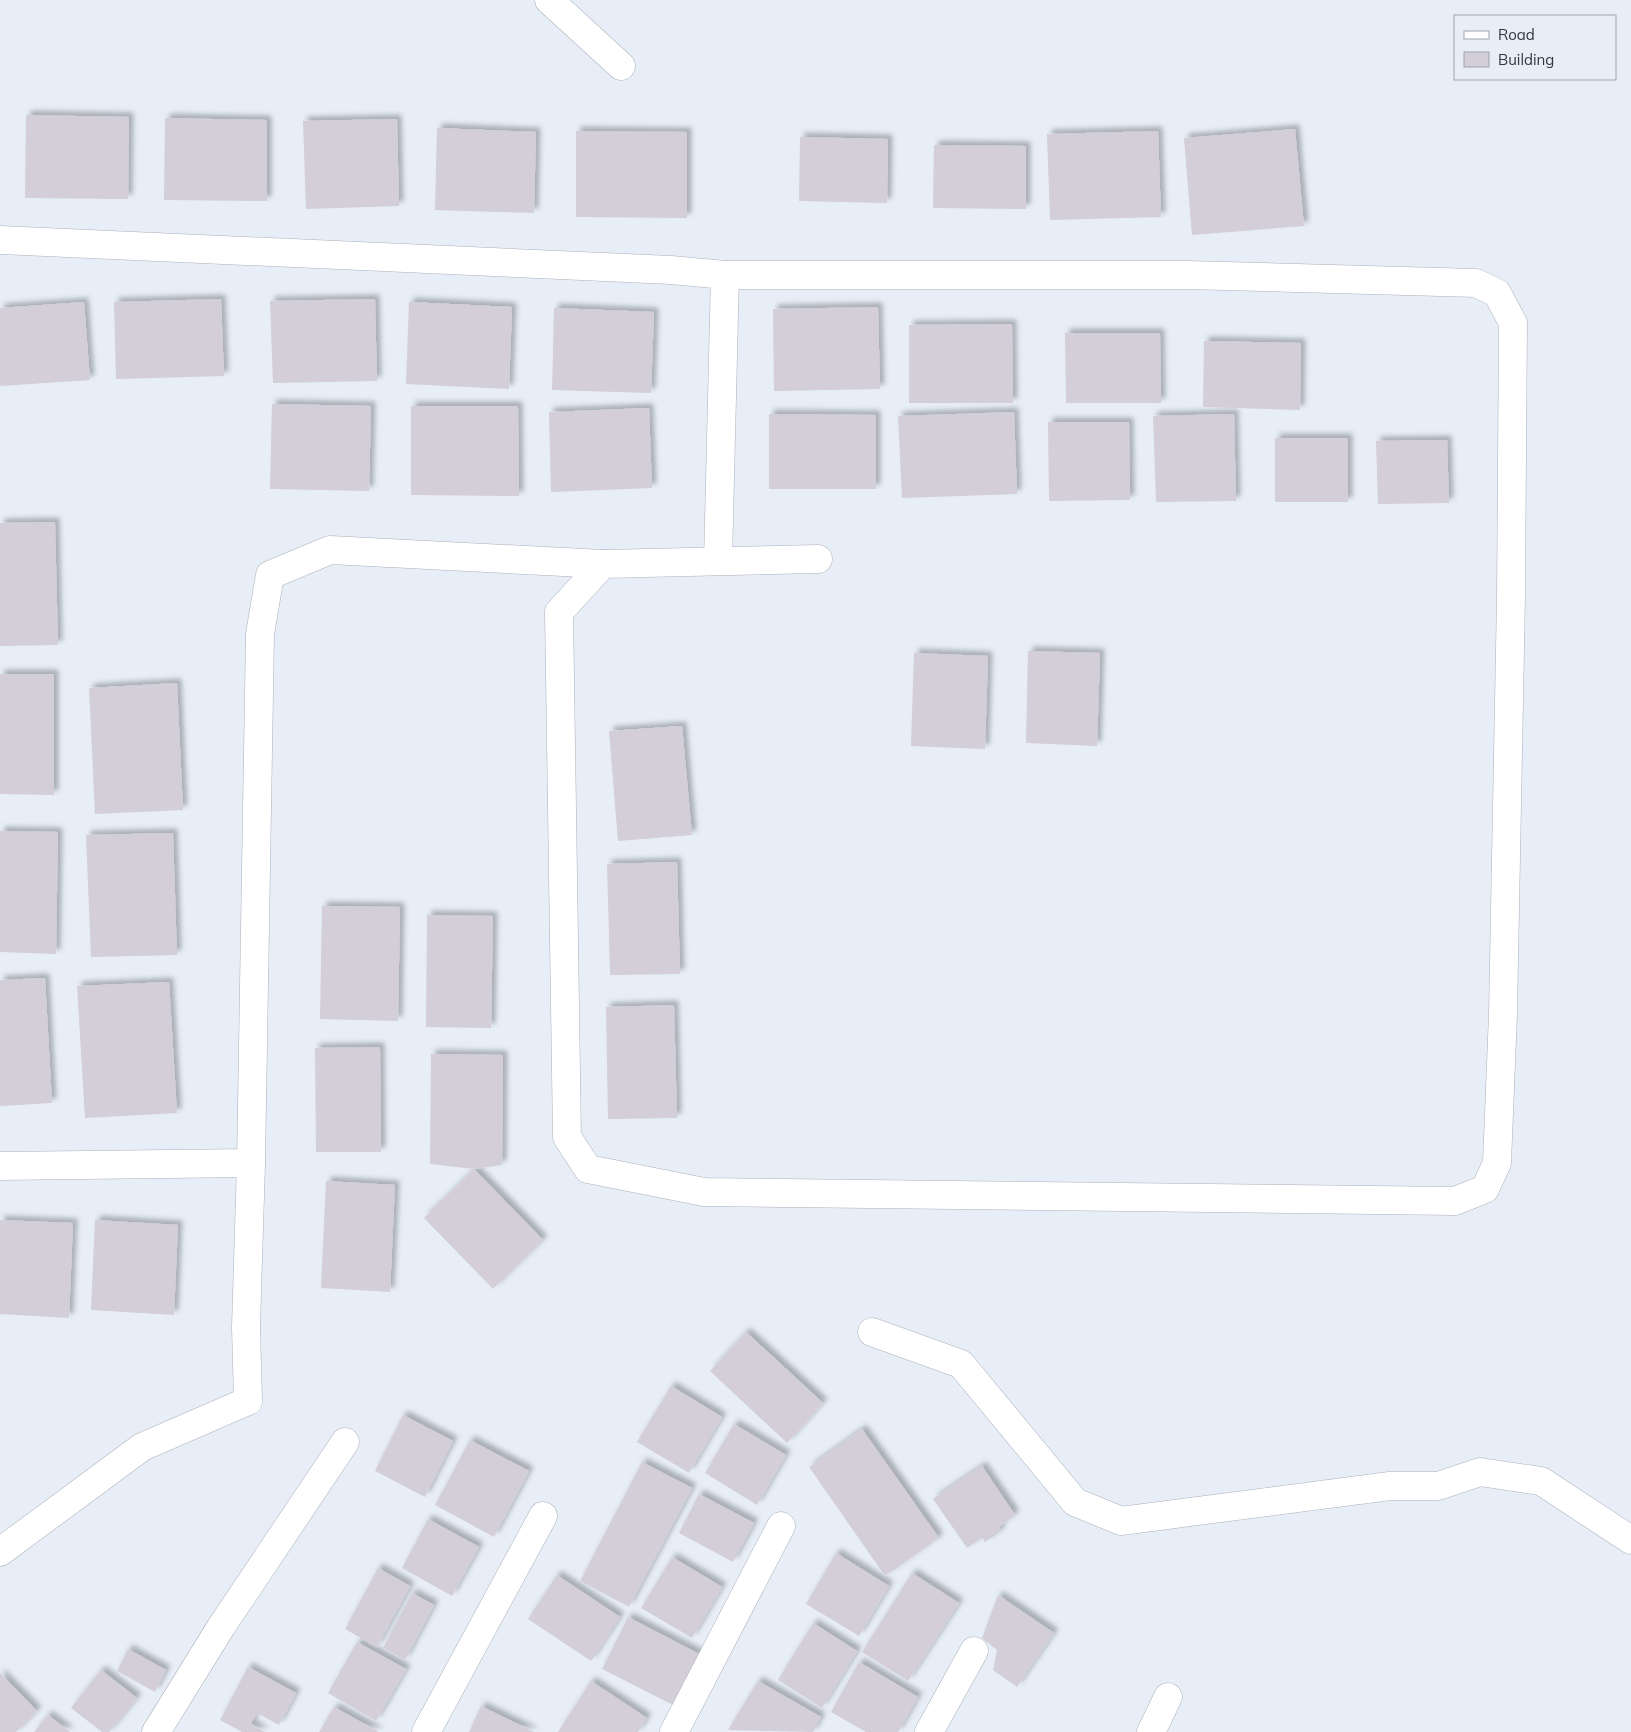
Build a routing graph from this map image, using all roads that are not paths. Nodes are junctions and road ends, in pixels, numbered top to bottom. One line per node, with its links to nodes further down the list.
1 (549, 0): 2 (street)
2 (621, 66)
3 (0, 240): 4 (street)
4 (725, 275): 6 (street); 7 (street)
5 (818, 559): 6 (street)
6 (718, 561): 7 (street)
7 (603, 564): 8 (street)
8 (251, 1164): 9 (street); 15 (street)
9 (0, 1166)
10 (872, 1332): 14 (street)
11 (345, 1442): 18 (street)
12 (543, 1516): 19 (street)
13 (781, 1526): 20 (street)
14 (1631, 1540)
15 (0, 1552)
16 (974, 1651): 21 (street)
17 (1168, 1697): 22 (street)
18 (156, 1732)
19 (426, 1732)
20 (674, 1732)
21 (929, 1732)
22 (1151, 1732)

